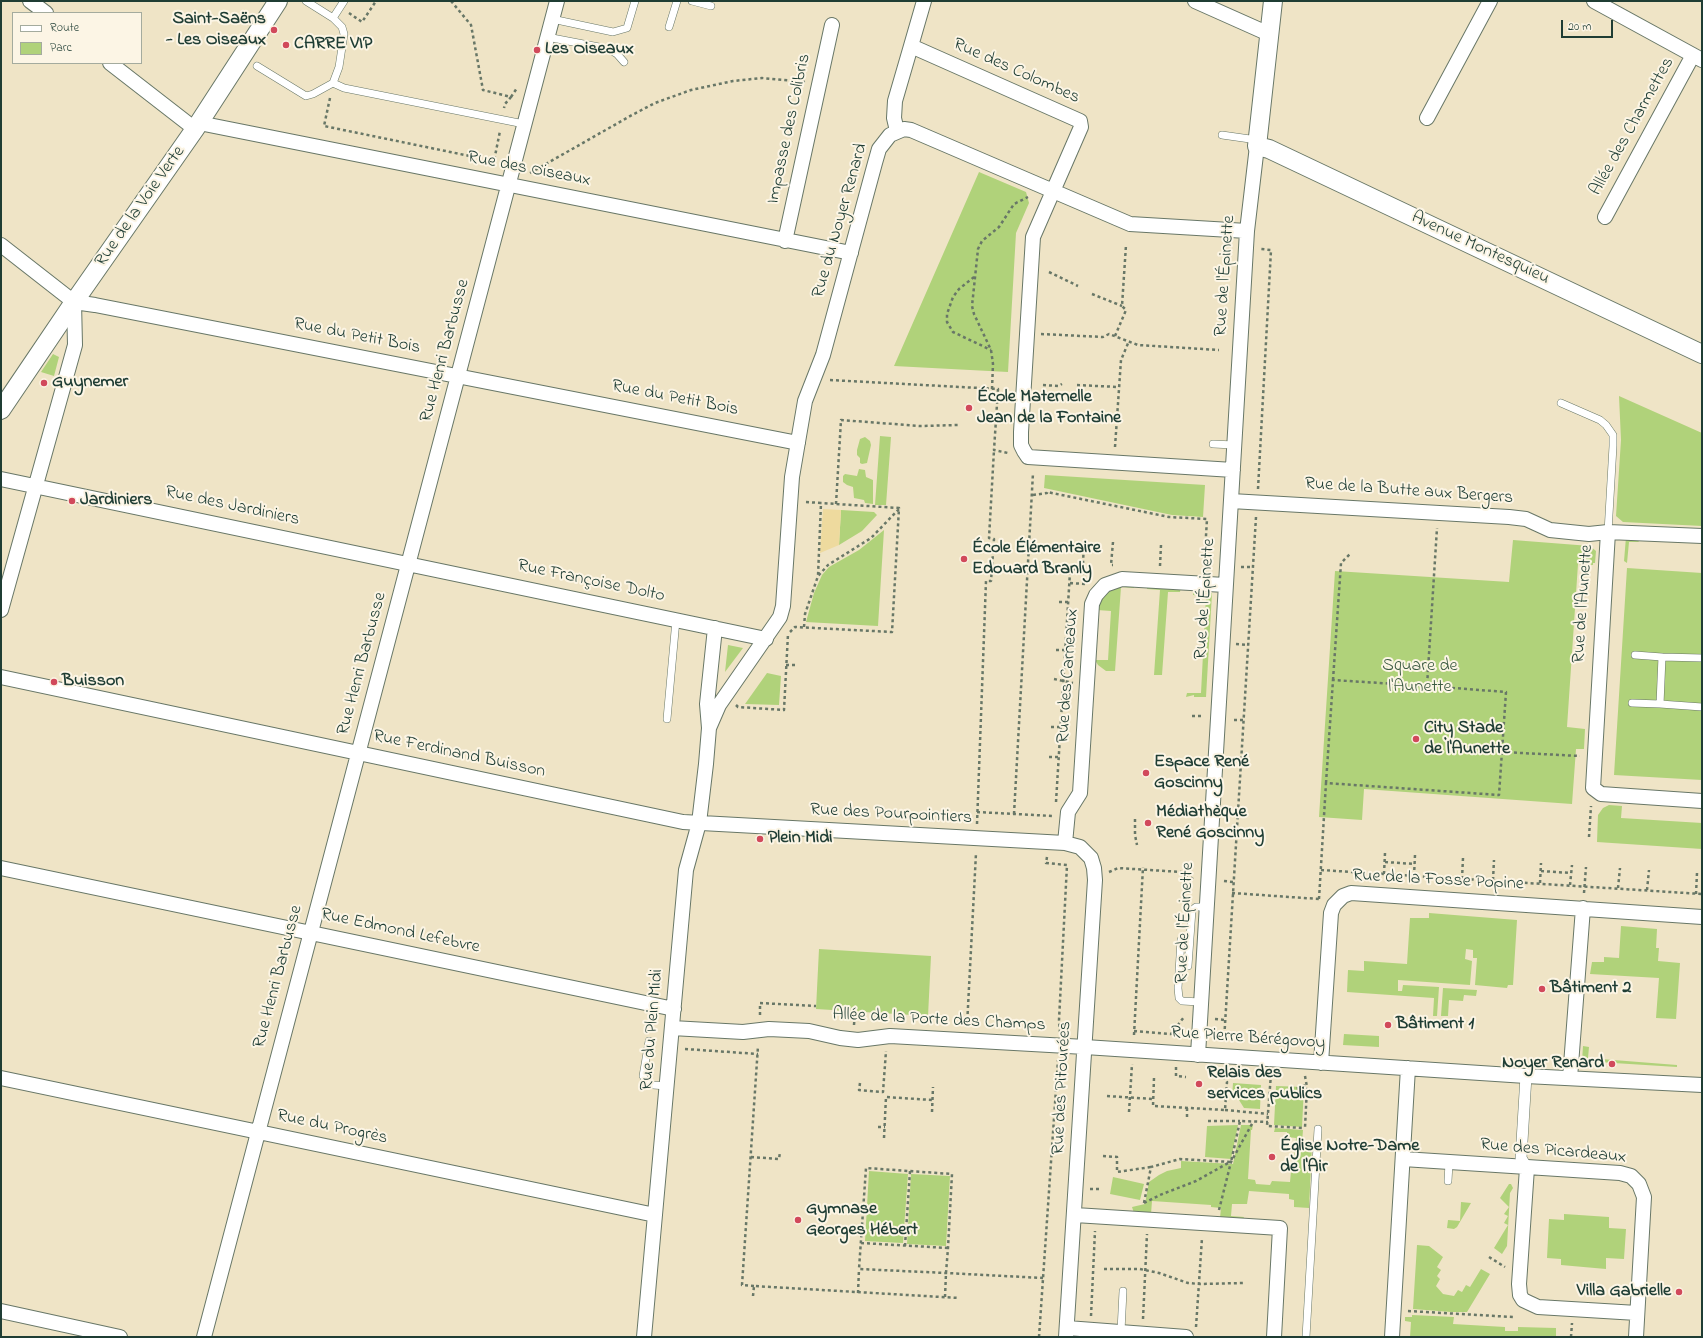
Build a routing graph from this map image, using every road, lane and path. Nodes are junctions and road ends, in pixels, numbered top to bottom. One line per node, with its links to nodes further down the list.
1 (30, 1): 16 (street)
2 (278, 1): 32 (street, Rue de la Voie Verte)
3 (306, 1): 17 (lane)
4 (376, 1): 14 (path)
5 (557, 1): 18 (street, Rue Henri Barbusse)
6 (635, 1): 18 (lane)
7 (676, 1): 20 (lane)
8 (692, 1): 15 (lane)
9 (924, 1): 23 (street)
10 (1195, 1): 21 (street)
11 (1273, 1): 21 (street)
12 (1490, 1): 30 (street)
13 (1594, 1): 24 (street)
14 (342, 4): 17 (lane)
15 (711, 6)
16 (45, 12)
17 (333, 18): 28 (lane)
18 (552, 19): 22 (street, Rue Henri Barbusse)
19 (832, 25): 29 (street, Impasse des Colibris)
20 (669, 27)
21 (1269, 34): 35 (street)
22 (548, 37): 25 (lane); 31 (street, Rue Henri Barbusse)
23 (911, 46): 33 (street); 37 (street, Rue des Colombes)
24 (1698, 58): 39 (street, Allée des Charmettes)
25 (624, 62)
26 (111, 64): 32 (street)
27 (257, 66): 28 (lane)
28 (334, 83): 31 (lane)
29 (819, 85): 36 (path); 41 (street, Impasse des Colibris)
30 (1427, 118)
31 (524, 124): 36 (street, Rue Henri Barbusse)
32 (197, 126): 36 (street, Rue des Oiseaux); 50 (street, Rue de la Voie Verte)
33 (897, 131): 37 (street); 45 (street, Rue du Noyer Renard)
34 (1222, 135): 35 (lane)
35 (1257, 143): 40 (street, Rue de l'Épinette); 57 (street, Avenue Montesquieu)
36 (508, 186): 41 (street, Rue des Oiseaux); 58 (street, Rue Henri Barbusse)
37 (1052, 190): 40 (street); 75 (street)
38 (1031, 196): 47 (path)
39 (1605, 217)
40 (1247, 231): 44 (street, Rue de l'Épinette)
41 (786, 241): 45 (street, Rue des Oiseaux)
42 (1, 244): 50 (street)
43 (1126, 245): 51 (path)
44 (1246, 247): 73 (street, Rue de l'Épinette); 81 (path)
45 (851, 253): 70 (street, Rue du Noyer Renard)
46 (1050, 272): 48 (path)
47 (975, 277): 55 (path); 55 (path)
48 (1078, 286)
49 (1092, 294): 51 (path)
50 (74, 302): 58 (street, Rue du Petit Bois); 66 (street, Rue de la Voie Verte); 78 (street)
51 (1122, 306): 53 (path)
52 (1046, 335): 53 (path)
53 (1115, 336): 54 (path)
54 (1128, 341): 56 (path); 63 (path)
55 (991, 350): 64 (path)
56 (1219, 350)
57 (1702, 354)
58 (459, 376): 70 (street, Rue du Petit Bois); 94 (street, Rue Henri Barbusse)
59 (826, 380): 64 (path)
60 (1062, 384): 61 (path)
61 (1043, 385)
62 (1077, 385): 63 (path)
63 (1118, 387): 72 (path)
64 (992, 389): 68 (path)
65 (1561, 403): 86 (lane, Rue de l'Aunette)
66 (1, 410)
67 (986, 421): 68 (path)
68 (996, 421): 74 (path)
69 (959, 424): 83 (path)
70 (798, 443): 110 (street, Rue du Noyer Renard)
71 (1213, 444): 73 (lane)
72 (1115, 445)
73 (1234, 445): 76 (street, Rue de l'Épinette)
74 (994, 450): 75 (path); 93 (path)
75 (1028, 457): 76 (street)
76 (1233, 470): 79 (street, Rue de l'Épinette)
77 (1, 479): 78 (street, Rue des Jardiniers)
78 (36, 486): 94 (street, Rue des Jardiniers); 104 (street)
79 (1231, 501): 81 (street, Rue de la Butte aux Bergers); 101 (street, Rue de l'Épinette)
80 (804, 502): 82 (path)
81 (1257, 502): 85 (street, Rue de la Butte aux Bergers); 177 (path)
82 (821, 503): 83 (path); 100 (path)
83 (836, 504): 84 (path)
84 (899, 508): 100 (path); 107 (path)
85 (1437, 512): 86 (street, Rue de la Butte aux Bergers); 120 (path)
86 (1608, 532): 87 (street, Rue de la Butte aux Bergers); 133 (street, Rue de l'Aunette)
87 (1702, 536)
88 (1084, 540): 99 (path)
89 (1113, 542): 95 (path)
90 (1161, 545): 96 (path)
91 (1350, 553): 119 (path)
92 (987, 559): 93 (path)
93 (993, 559): 138 (path)
94 (409, 563): 105 (street, Rue Françoise Dolto); 130 (street, Rue Henri Barbusse)
95 (1112, 565)
96 (1160, 568)
97 (1060, 571): 99 (path)
98 (1204, 571): 139 (path)
99 (1070, 572): 103 (path)
100 (818, 576): 107 (path)
101 (1225, 585): 146 (street, Rue des Carneaux); 183 (street, Rue de l'Épinette)
102 (1059, 602): 103 (path)
103 (1068, 602): 112 (path)
104 (1, 610)
105 (676, 620): 108 (street, Rue Françoise Dolto); 125 (lane)
106 (795, 627): 107 (path)
107 (804, 627)
108 (715, 628): 110 (street, Rue Françoise Dolto); 128 (street, Rue du Plein Midi)
109 (788, 634): 116 (path)
110 (766, 639): 121 (street, Rue du Plein Midi)
111 (1056, 650): 112 (path)
112 (1066, 650): 127 (path)
113 (1635, 655): 114 (lane)
114 (1662, 657): 115 (lane); 123 (lane)
115 (1702, 658)
116 (786, 665): 117 (path); 121 (path)
117 (798, 666)
118 (1, 676): 130 (street, Rue Ferdinand Buisson)
119 (1333, 680): 120 (path); 134 (path)
120 (1427, 686): 129 (path)
121 (725, 696): 128 (street, Rue du Plein Midi)
122 (1632, 703): 123 (lane)
123 (1660, 704): 124 (lane)
124 (1702, 707)
125 (667, 719)
126 (1051, 727): 127 (path)
127 (1060, 727): 132 (path)
128 (709, 728): 142 (street, Rue du Plein Midi)
129 (1502, 752): 133 (path); 134 (path)
130 (359, 753): 142 (street, Rue Ferdinand Buisson); 185 (street, Rue Henri Barbusse)
131 (1049, 757): 132 (path)
132 (1059, 757): 137 (path)
133 (1594, 757): 135 (street, Rue de l'Aunette)
134 (1326, 784): 161 (path)
135 (1593, 788): 136 (street); 143 (path)
136 (1702, 801)
137 (1056, 809)
138 (977, 812): 139 (path); 144 (path)
139 (1014, 814): 140 (path)
140 (1055, 816)
141 (1135, 819): 147 (path)
142 (699, 823): 144 (street, Rue des Pourpointiers); 190 (street, Rue du Plein Midi)
143 (1589, 837)
144 (977, 838): 145 (street, Rue des Pourpointiers); 200 (path)
145 (1048, 842): 146 (street, Rue des Pourpointiers); 203 (path)
146 (1065, 843): 148 (street, Rue des Pourpointiers)
147 (1137, 845)
148 (1080, 846): 164 (street, Rue des Pitourées)
149 (1385, 853): 153 (path)
150 (1415, 855): 155 (path)
151 (1463, 858): 170 (path)
152 (1494, 860): 171 (path)
153 (1385, 862): 155 (path); 168 (path)
154 (1541, 863): 163 (path)
155 (1415, 864): 169 (path)
156 (1572, 865): 166 (path)
157 (1586, 867): 174 (path)
158 (1, 868): 185 (street, Rue Edmond Lefebvre)
159 (1143, 868): 164 (path); 165 (path); 195 (path)
160 (1620, 868): 175 (path)
161 (1321, 870): 168 (path); 180 (path)
162 (1649, 870): 176 (path)
163 (1541, 871): 166 (path); 172 (path)
164 (1094, 872): 205 (street, Rue des Pitourées)
165 (1181, 872)
166 (1571, 873): 173 (path)
167 (1697, 873): 178 (path)
168 (1384, 874): 169 (path)
169 (1414, 876): 170 (path)
170 (1462, 879): 171 (path)
171 (1493, 880): 172 (path)
172 (1540, 883): 173 (path)
173 (1570, 885): 174 (path)
174 (1585, 886): 175 (path); 181 (path)
175 (1618, 888): 176 (path)
176 (1647, 890): 178 (path)
177 (1232, 893): 180 (path); 194 (path)
178 (1696, 894): 179 (path)
179 (1702, 894)
180 (1319, 899): 182 (path)
181 (1583, 904): 182 (street, Rue de la Fosse Popine); 184 (street, Rue de la Fosse Popine); 219 (street)
182 (1334, 905): 211 (street, Rue de la Fosse Popine)
183 (1206, 907): 187 (lane); 188 (street, Rue de l'Épinette)
184 (1702, 917)
185 (310, 933): 190 (street, Rue Edmond Lefebvre); 246 (street, Rue Henri Barbusse)
186 (1181, 940): 188 (lane)
187 (1188, 966)
188 (1200, 1002): 193 (street, Rue de l'Épinette)
189 (816, 1006): 192 (path)
190 (674, 1009): 197 (street, Rue du Plein Midi)
191 (855, 1011): 196 (path)
192 (760, 1014)
193 (1199, 1018): 194 (path); 199 (path); 207 (street, Rue de l'Épinette)
194 (1225, 1020): 208 (path)
195 (1134, 1025)
196 (854, 1027)
197 (672, 1028): 198 (street, Allée de la Porte des Champs); 202 (street, Rue du Plein Midi)
198 (759, 1029): 200 (street, Allée de la Porte des Champs); 206 (path)
199 (1134, 1031)
200 (967, 1040): 203 (street, Allée de la Porte des Champs)
201 (649, 1041): 224 (lane)
202 (670, 1046): 206 (path); 224 (street, Rue du Plein Midi)
203 (1061, 1046): 205 (street, Allée de la Porte des Champs); 271 (path)
204 (886, 1047): 226 (path)
205 (1085, 1047): 207 (street, Rue Pierre Bérégovoy); 259 (street, Rue des Pitourées)
206 (758, 1054): 250 (path)
207 (1198, 1055): 208 (street, Rue Pierre Bérégovoy)
208 (1223, 1056): 209 (street, Rue Pierre Bérégovoy)
209 (1272, 1059): 210 (street, Rue Pierre Bérégovoy); 231 (path)
210 (1306, 1062): 211 (street, Rue Pierre Bérégovoy); 222 (path)
211 (1321, 1063): 214 (street, Rue Pierre Bérégovoy)
212 (1132, 1064): 235 (path, bridge)
213 (1176, 1067): 216 (path)
214 (1408, 1068): 215 (street, Rue Pierre Bérégovoy); 251 (street)
215 (1526, 1076): 219 (street, Rue Pierre Bérégovoy); 255 (street)
216 (1186, 1077)
217 (1, 1078): 246 (street, Rue du Progrès)
218 (1154, 1078): 229 (path)
219 (1570, 1078): 223 (street, Rue Pierre Bérégovoy)
220 (1227, 1082): 233 (path)
221 (860, 1083): 226 (path)
222 (1306, 1085): 231 (path); 244 (path)
223 (1702, 1085)
224 (667, 1086): 258 (street, Rue du Plein Midi)
225 (933, 1087): 230 (path)
226 (883, 1092): 228 (path)
227 (1107, 1096): 229 (path)
228 (886, 1097): 230 (path); 243 (path)
229 (1153, 1099): 232 (path)
230 (932, 1100): 234 (path)
231 (1269, 1100): 236 (path)
232 (1187, 1108): 233 (path); 237 (path)
233 (1225, 1110): 236 (path)
234 (932, 1112)
235 (1129, 1112)
236 (1268, 1114): 241 (path)
237 (1187, 1117)
238 (1208, 1121): 239 (path)
239 (1240, 1122): 240 (path); 252 (path)
240 (1253, 1122): 241 (path); 252 (path)
241 (1268, 1122): 244 (path)
242 (878, 1127): 243 (path)
243 (885, 1127): 247 (path)
244 (1304, 1128): 245 (path)
245 (1318, 1129): 295 (lane)
246 (258, 1132): 258 (street, Rue du Progrès); 290 (street, Rue Henri Barbusse)
247 (884, 1138)
248 (780, 1152): 250 (path)
249 (1103, 1156): 254 (path)
250 (751, 1157): 274 (path)
251 (1403, 1159): 253 (street, Rue des Picardeaux); 280 (street)
252 (1232, 1162): 254 (path); 254 (path); 261 (path)
253 (1449, 1163): 255 (street, Rue des Picardeaux); 257 (lane)
254 (1151, 1166)
255 (1526, 1168): 282 (street, Rue des Picardeaux); 282 (street)
256 (910, 1171): 264 (path); 265 (path); 266 (path)
257 (1448, 1182)
258 (655, 1215): 291 (street, Rue du Plein Midi)
259 (1074, 1215): 260 (street); 288 (street, Rue des Pitourées)
260 (1094, 1216): 261 (street); 286 (path)
261 (1218, 1224): 294 (street)
262 (1148, 1230): 269 (path)
263 (1202, 1233): 273 (path)
264 (861, 1243): 265 (path); 267 (path)
265 (905, 1246): 266 (path)
266 (948, 1248): 270 (path)
267 (859, 1269): 270 (path); 276 (path)
268 (1104, 1269): 269 (path)
269 (1145, 1270): 273 (path); 284 (path)
270 (946, 1274): 271 (path); 278 (path)
271 (1043, 1278): 292 (path)
272 (1244, 1283): 273 (path)
273 (1199, 1284): 285 (path)
274 (754, 1286): 276 (path); 277 (path)
275 (1123, 1291): 287 (lane)
276 (858, 1293): 278 (path)
277 (753, 1296)
278 (945, 1297): 279 (path)
279 (959, 1298)
280 (1394, 1310): 283 (path); 296 (street)
281 (1, 1311): 289 (street)
282 (1637, 1313): 297 (street, Rue des Picardeaux)
283 (1514, 1317)
284 (1142, 1322)
285 (1196, 1326)
286 (1090, 1330): 287 (street); 288 (street)
287 (1121, 1332): 293 (street)
288 (1066, 1333)
289 (120, 1337)
290 (204, 1337)
291 (644, 1337)
292 (1039, 1337)
293 (1186, 1337)
294 (1274, 1337)
295 (1306, 1337)
296 (1392, 1337)
297 (1636, 1337)

